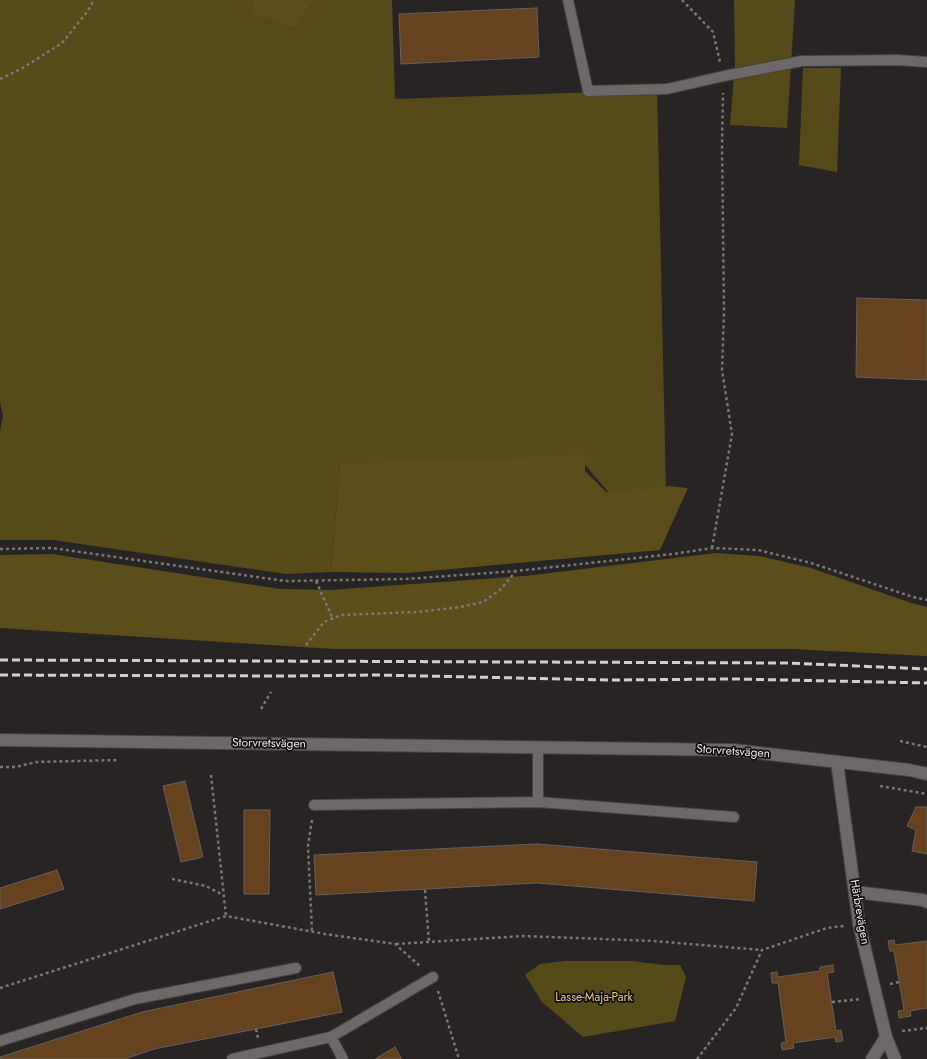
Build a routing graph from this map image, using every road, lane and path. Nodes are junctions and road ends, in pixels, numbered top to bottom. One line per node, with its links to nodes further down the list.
1 (94, 0): 6 (path)
2 (568, 0): 5 (lane)
3 (682, 0): 5 (path)
4 (927, 62): 5 (lane)
5 (724, 76): 7 (path)
6 (0, 79)
7 (712, 548): 9 (path); 11 (path)
8 (0, 549): 10 (path)
9 (516, 571): 10 (path); 12 (path)
10 (316, 581): 12 (path)
11 (927, 600)
12 (333, 619): 13 (path)
13 (306, 645)
14 (271, 692): 15 (path)
15 (261, 709)
16 (0, 740): 18 (street, Storvretsvägen)
17 (900, 741): 19 (path)
18 (538, 747): 20 (street, Storvretsvägen); 23 (lane)
19 (927, 747)
20 (837, 762): 21 (street, Storvretsvägen); 28 (street, Härbrevägen)
21 (927, 774)
22 (210, 775): 29 (path)
23 (538, 802): 24 (lane); 25 (lane)
24 (314, 805): 33 (path)
25 (734, 817)
26 (172, 879): 29 (path)
27 (425, 890): 34 (path)
28 (855, 892): 30 (street); 32 (street, Härbrevägen)
29 (224, 895): 31 (path)
30 (927, 902)
31 (226, 916): 33 (path); 39 (path)
32 (859, 924): 36 (path); 40 (street, Härbrevägen)
33 (312, 931): 35 (path)
34 (429, 942): 35 (path); 36 (path)
35 (395, 944): 38 (path)
36 (762, 950): 49 (path)
37 (296, 968): 45 (lane)
38 (433, 977): 43 (lane); 48 (path)
39 (0, 988)
40 (877, 998): 41 (path); 44 (street, Härbrevägen)
41 (832, 1002)
42 (927, 1028): 44 (path)
43 (331, 1037): 46 (lane); 47 (lane)
44 (886, 1037): 50 (street); 51 (street, Härbrevägen)
45 (0, 1041)
46 (232, 1059)
47 (343, 1059)
48 (459, 1059)
49 (697, 1059)
50 (872, 1059)
51 (894, 1059)

